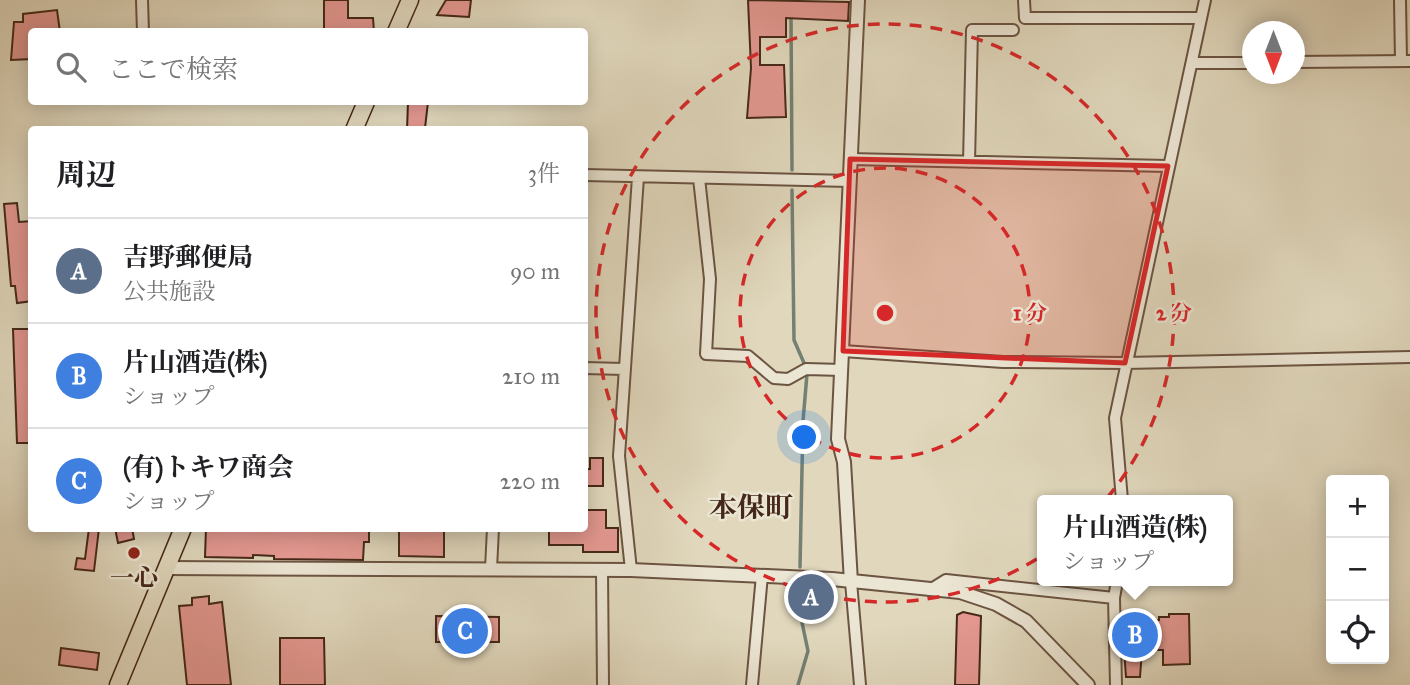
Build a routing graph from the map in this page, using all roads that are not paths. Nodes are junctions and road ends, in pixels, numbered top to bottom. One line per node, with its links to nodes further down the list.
1 (142, 0): 8 (street)
2 (410, 0): 9 (main road)
3 (858, 0): 17 (street)
4 (1024, 0): 7 (street)
5 (1205, 0): 7 (street)
6 (1401, 0): 11 (street)
7 (1201, 18): 14 (street)
8 (143, 28)
9 (398, 28)
10 (1013, 30): 18 (street)
11 (1406, 61): 12 (street)
12 (1305, 62)
13 (1242, 63): 14 (street)
14 (1192, 64): 19 (street)
15 (365, 105): 16 (main road)
16 (356, 126)
17 (850, 159): 18 (street); 23 (street)
18 (969, 162): 19 (street)
19 (1168, 166): 26 (street)
20 (588, 175): 21 (street)
21 (638, 177): 22 (street); 28 (street)
22 (699, 178): 23 (street); 29 (street)
23 (850, 181): 24 (street)
24 (843, 351): 26 (street); 29 (street)
25 (1410, 357): 26 (street)
26 (1125, 363): 30 (street)
27 (588, 368): 28 (street)
28 (624, 369): 36 (street)
29 (842, 370): 38 (street)
30 (1122, 495)
31 (181, 532): 33 (main road)
32 (493, 532): 34 (street)
33 (166, 568): 34 (street); 42 (main road)
34 (491, 569): 35 (street)
35 (602, 570): 36 (street); 43 (street)
36 (631, 570): 37 (street)
37 (762, 575): 38 (street); 44 (street)
38 (850, 582): 40 (street); 45 (street)
39 (1115, 586): 41 (street)
40 (930, 590): 41 (street); 46 (street)
41 (1114, 598): 47 (street)
42 (118, 685)
43 (603, 685)
44 (752, 685)
45 (860, 685)
46 (1088, 685)
47 (1116, 685)

